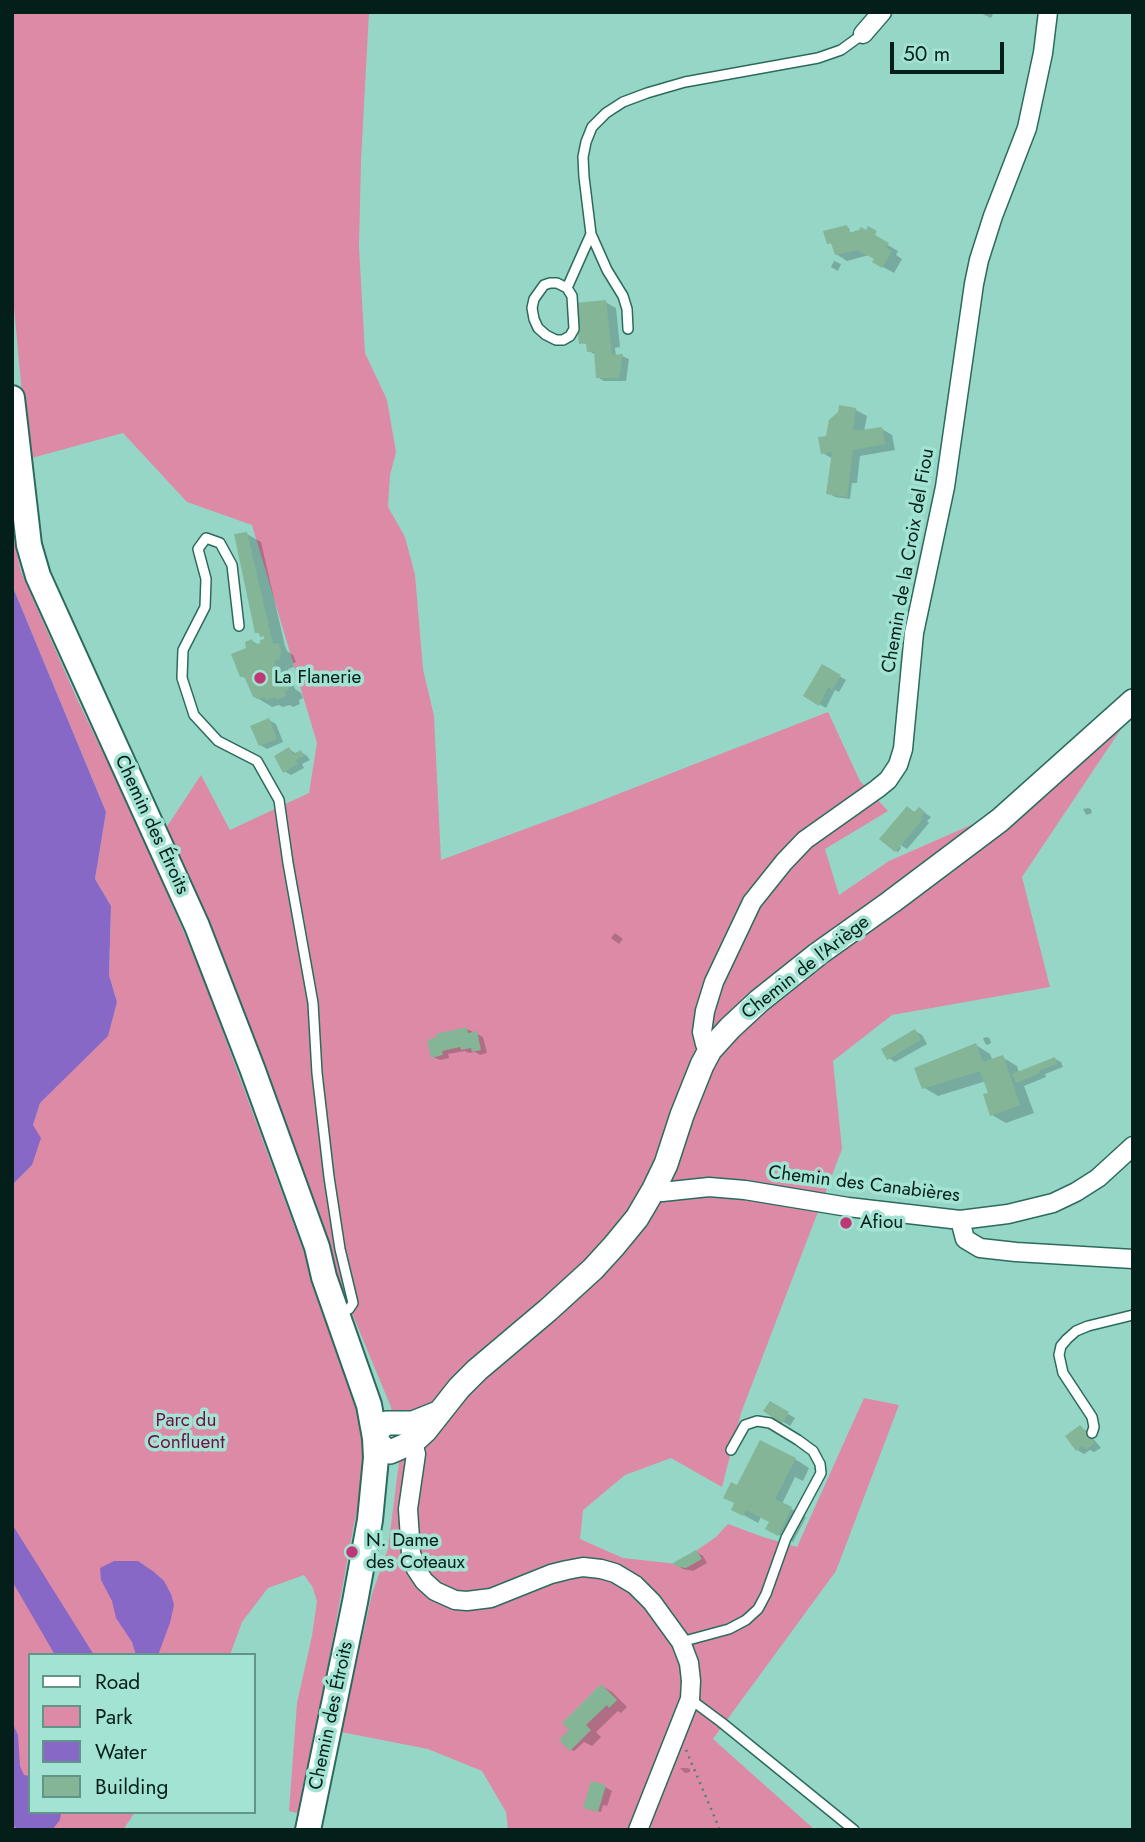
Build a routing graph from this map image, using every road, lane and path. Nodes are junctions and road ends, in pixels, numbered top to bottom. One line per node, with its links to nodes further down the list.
1 (882, 12): 3 (street)
2 (1048, 12): 10 (street, Chemin de la Croix del Fiou)
3 (863, 34): 4 (lane)
4 (591, 234): 5 (lane); 6 (lane)
5 (567, 288): 5 (lane)
6 (628, 329)
7 (12, 398): 15 (main road, Chemin des Étroits)
8 (239, 626): 15 (lane)
9 (1133, 701): 10 (street, Chemin de l'Ariège)
10 (710, 1050): 12 (street, Chemin de l'Ariège)
11 (1133, 1146): 13 (street, Chemin des Canabières)
12 (654, 1189): 13 (street, Chemin des Canabières); 17 (street, Chemin de l'Ariège)
13 (960, 1220): 14 (street)
14 (1133, 1259)
15 (342, 1313): 19 (main road, Chemin des Étroits)
16 (1133, 1315): 18 (lane)
17 (413, 1432): 19 (street, Chemin de l'Ariège); 21 (street)
18 (1092, 1433)
19 (384, 1438): 24 (main road, Chemin des Étroits)
20 (731, 1450): 21 (lane)
21 (681, 1642): 22 (street)
22 (690, 1699): 23 (street); 27 (lane)
23 (678, 1731): 25 (street); 26 (path)
24 (308, 1830)
25 (638, 1830)
26 (720, 1830)
27 (854, 1830)

